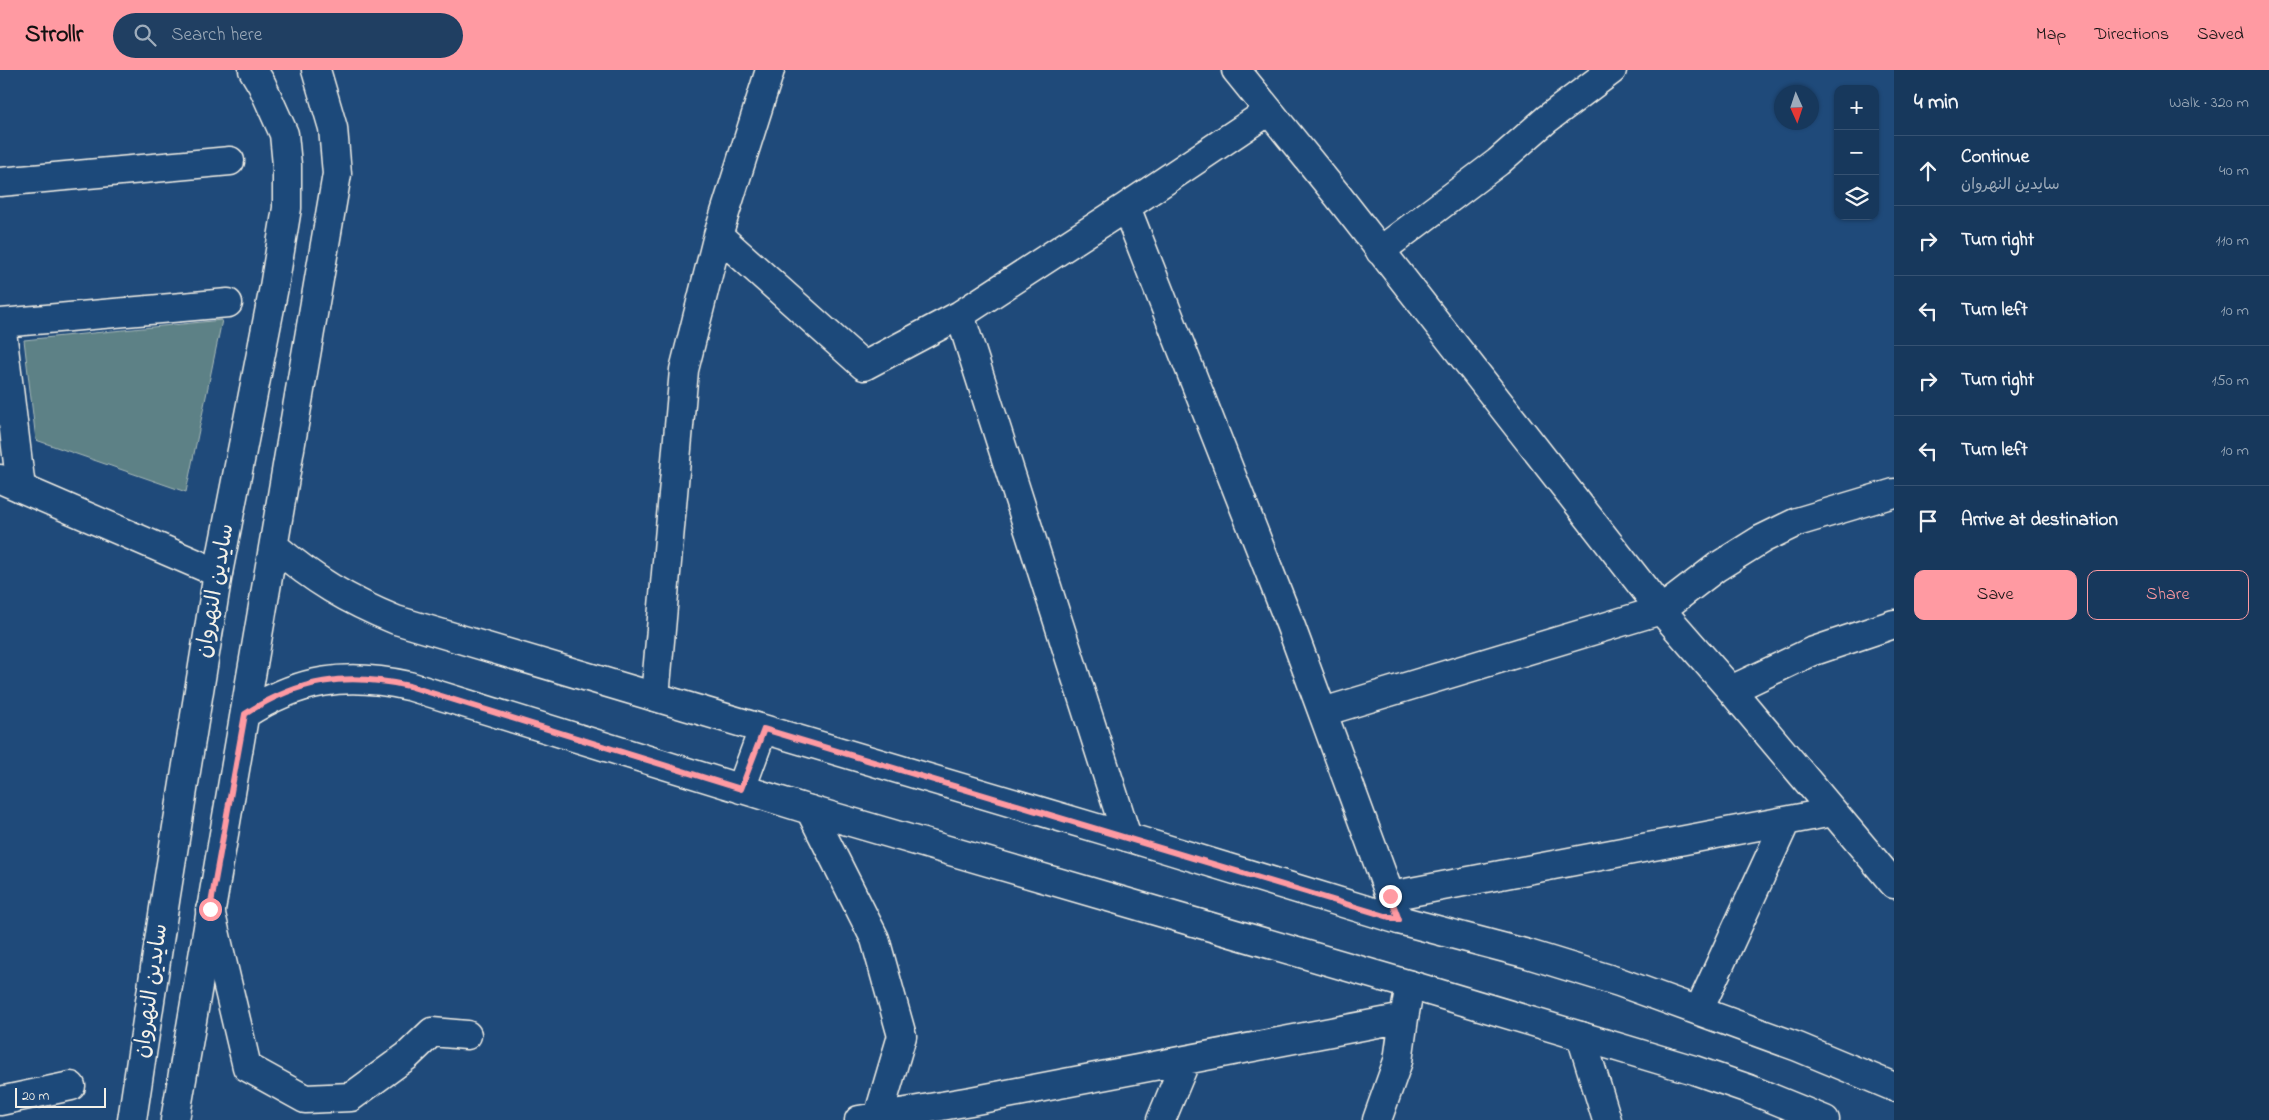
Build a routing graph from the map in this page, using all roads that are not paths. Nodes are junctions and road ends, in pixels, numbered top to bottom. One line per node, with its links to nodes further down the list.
1 (253, 70): 17 (street, سايدين النهروان)
2 (316, 70): 16 (street, سايدين النهروان)
3 (770, 70): 10 (street)
4 (1236, 70): 6 (street)
5 (1612, 70): 11 (street)
6 (1269, 111): 9 (street); 11 (street)
7 (230, 161): 8 (street)
8 (0, 182)
9 (1126, 207): 13 (street); 22 (street)
10 (718, 235): 13 (street); 21 (street)
11 (1380, 250): 18 (street)
12 (228, 303): 14 (street)
13 (960, 315): 29 (street)
14 (11, 484): 17 (street)
15 (1894, 493): 18 (street)
16 (274, 546): 21 (street); 23 (street, سايدين النهروان)
17 (218, 573): 44 (street, سايدين النهروان)
18 (1661, 610): 20 (street); 22 (street)
19 (1894, 624): 20 (street)
20 (1732, 690): 27 (street)
21 (655, 697): 24 (street)
22 (1323, 712): 32 (street)
23 (245, 714): 25 (street); 33 (street, سايدين النهروان)
24 (764, 729): 25 (street); 29 (street)
25 (741, 789): 26 (street)
26 (810, 810): 34 (street); 43 (street)
27 (1832, 812): 28 (street); 30 (street)
28 (1786, 821): 32 (street); 35 (street)
29 (1127, 837): 32 (street)
30 (1883, 856): 31 (street)
31 (1894, 884)
32 (1394, 908): 35 (street)
33 (210, 909): 37 (street); 45 (street, سايدين النهروان)
34 (1410, 984): 36 (street); 38 (street)
35 (1699, 1010): 41 (street)
36 (1404, 1018): 39 (street); 47 (street)
37 (467, 1034)
38 (1581, 1036): 48 (street); 49 (street)
39 (1186, 1060): 43 (street); 46 (street)
40 (71, 1086): 42 (street)
41 (1894, 1087)
42 (0, 1101)
43 (869, 1118)
44 (132, 1120)
45 (175, 1120)
46 (1161, 1120)
47 (1377, 1120)
48 (1607, 1120)
49 (1825, 1120)

